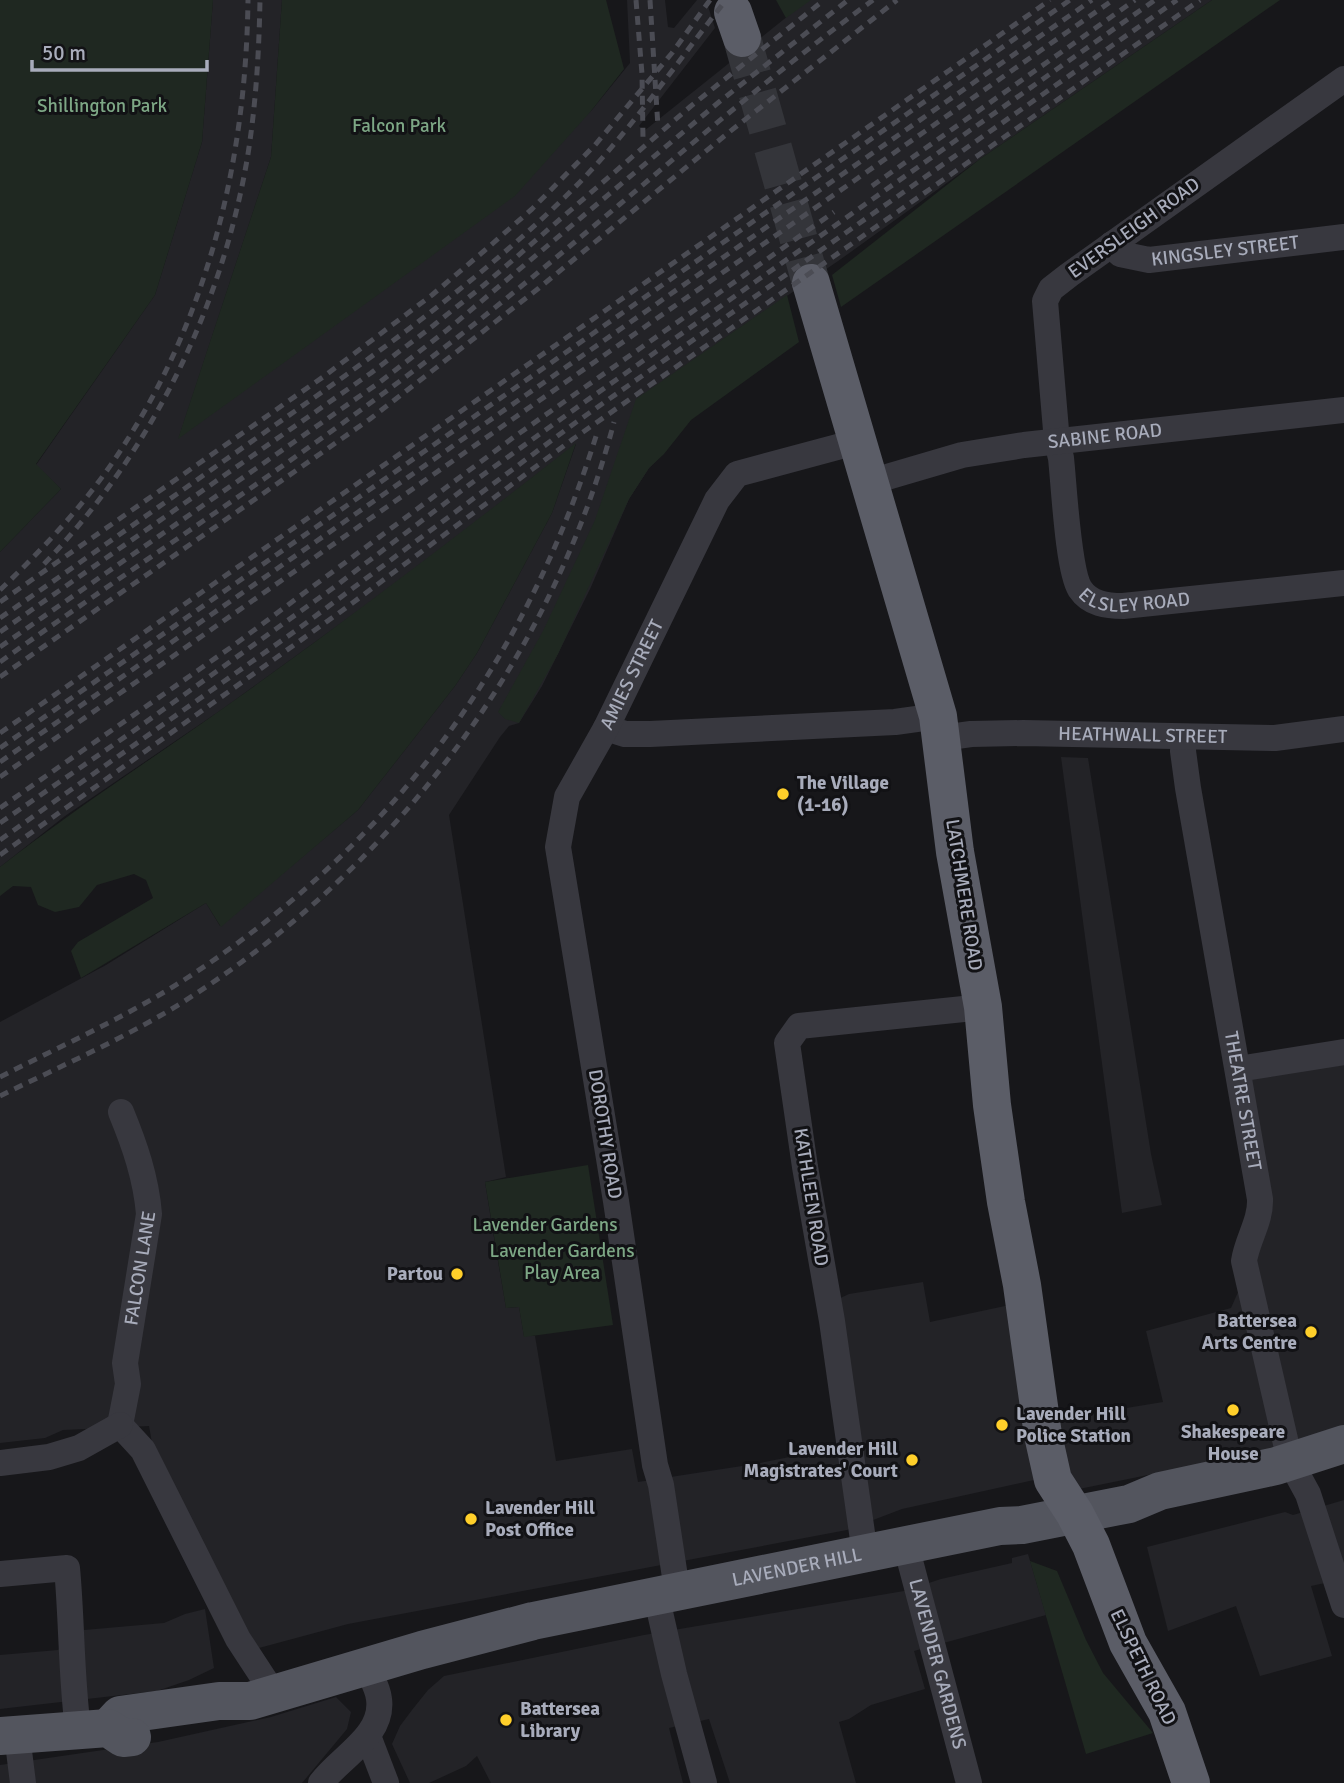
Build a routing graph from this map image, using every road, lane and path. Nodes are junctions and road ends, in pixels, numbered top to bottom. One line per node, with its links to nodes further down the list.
1 (1344, 79): 3 (street, EVERSLEIGH ROAD)
2 (1344, 237): 3 (street, KINGSLEY STREET)
3 (1112, 244): 7 (street, EVERSLEIGH ROAD)
4 (811, 283): 6 (highway, LATCHMERE ROAD)
5 (1344, 410): 7 (street, SABINE ROAD)
6 (856, 442): 8 (highway, LATCHMERE ROAD); 11 (street, AMIES STREET)
7 (1057, 442): 8 (street, SABINE ROAD); 9 (street, ELSLEY ROAD)
8 (870, 482): 10 (highway, LATCHMERE ROAD)
9 (1344, 583)
10 (940, 727): 11 (street, AMIES STREET); 13 (street, HEATHWALL STREET); 14 (highway, LATCHMERE ROAD)
11 (606, 728): 26 (street, DOROTHY ROAD)
12 (1344, 729): 13 (street, HEATHWALL STREET)
13 (1184, 737): 16 (street, THEATRE STREET)
14 (983, 1007): 22 (highway, LATCHMERE ROAD); 24 (street, KATHLEEN ROAD)
15 (1344, 1052): 16 (street)
16 (1238, 1069): 20 (street, THEATRE STREET)
17 (121, 1112): 18 (street, FALCON LANE)
18 (120, 1425): 21 (street); 29 (street)
19 (1344, 1444): 20 (main road, LAVENDER HILL)
20 (1290, 1461): 22 (main road, LAVENDER HILL); 27 (street, THEATRE STREET)
21 (0, 1463)
22 (1075, 1514): 23 (main road, LAVENDER HILL); 38 (highway, ELSPETH ROAD)
23 (906, 1546): 24 (main road, LAVENDER HILL); 37 (street, LAVENDER GARDENS)
24 (865, 1554): 26 (main road, LAVENDER HILL)
25 (0, 1574): 30 (street)
26 (666, 1592): 28 (main road, LAVENDER HILL); 36 (street, DOROTHY ROAD)
27 (1344, 1605)
28 (367, 1667): 29 (main road, LAVENDER HILL); 32 (street)
29 (262, 1698): 30 (main road, LAVENDER HILL)
30 (93, 1728): 31 (main road, LAVENDER HILL)
31 (8, 1735): 33 (street)
32 (368, 1737): 34 (street); 35 (street)
33 (23, 1783)
34 (321, 1783)
35 (386, 1783)
36 (704, 1783)
37 (969, 1783)
38 (1191, 1783)

